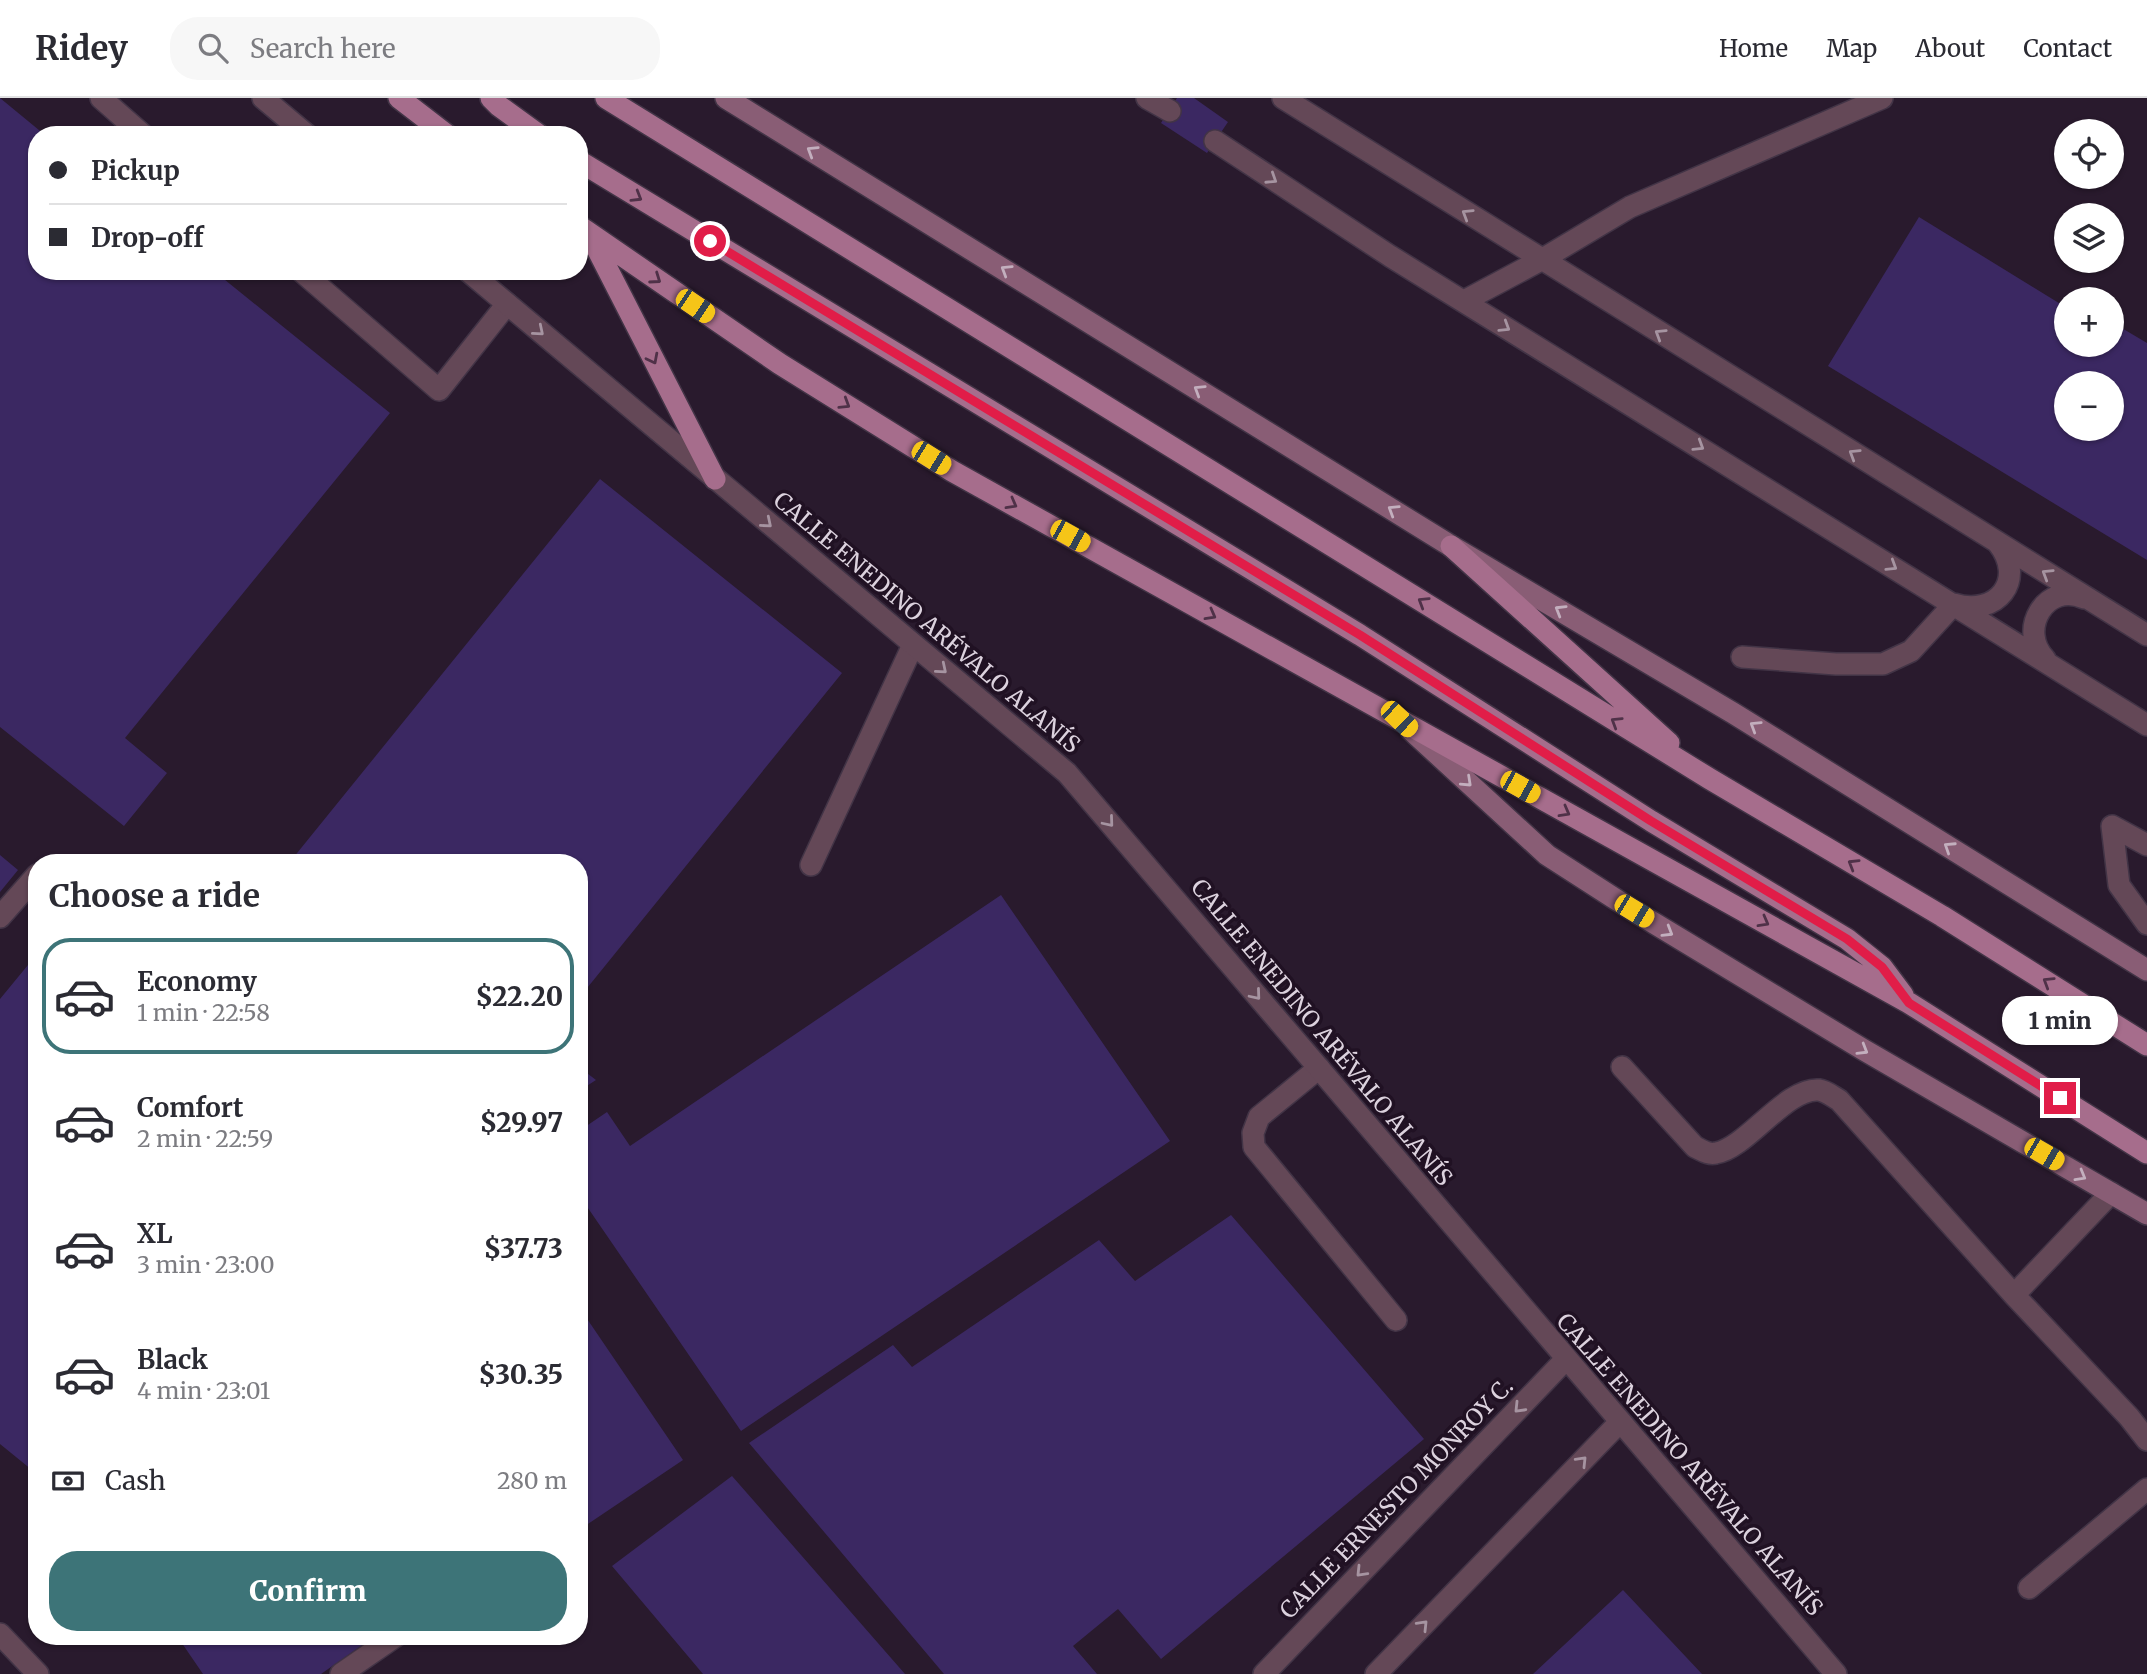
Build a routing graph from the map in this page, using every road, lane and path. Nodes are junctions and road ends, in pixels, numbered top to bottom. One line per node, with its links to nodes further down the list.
1 (101, 98): 11 (street)
2 (263, 98): 12 (street)
3 (399, 98): 13 (main road)
4 (491, 98): 14 (main road)
5 (606, 98): 35 (main road, one-way to 5)
6 (726, 98): 26 (street, one-way to 6)
7 (1147, 98): 10 (street)
8 (1283, 98): 19 (street, one-way to 8)
9 (1882, 98): 19 (street)
10 (1170, 111)
11 (134, 126)
12 (296, 126)
13 (435, 126)
14 (527, 126)
15 (1214, 142): 22 (street, one-way to 22)
16 (588, 166): 42 (main road, one-way to 42)
17 (588, 232): 33 (main road, one-way to 33)
18 (588, 237): 24 (main road, one-way to 24)
19 (1541, 260): 22 (street); 25 (street, one-way to 19)
20 (311, 280): 23 (street)
21 (479, 280): 23 (street, CALLE ENEDINO ARÉVALO ALANÍS)
22 (1464, 301): 28 (street, one-way to 28)
23 (507, 304): 24 (street, CALLE ENEDINO ARÉVALO ALANÍS, one-way to 24)
24 (715, 479): 30 (street, CALLE ENEDINO ARÉVALO ALANÍS, one-way to 30)
25 (1997, 542): 27 (street, one-way to 25); 28 (street)
26 (1451, 545): 35 (main road); 41 (street, one-way to 26)
27 (2092, 602): 29 (street); 32 (street)
28 (1954, 604): 31 (street); 32 (street)
29 (2147, 635)
30 (913, 645): 37 (street); 45 (street, CALLE ENEDINO ARÉVALO ALANÍS, one-way to 45)
31 (1742, 657)
32 (2048, 663): 34 (street)
33 (1399, 719): 42 (main road, one-way to 42); 47 (street, one-way to 47)
34 (2147, 725)
35 (1710, 779): 43 (main road, one-way to 35)
36 (2147, 845): 40 (street)
37 (811, 865)
38 (28, 886): 39 (street)
39 (0, 917)
40 (2147, 924)
41 (2147, 970)
42 (1909, 1003): 46 (main road)
43 (2147, 1045)
44 (1622, 1067): 49 (street)
45 (1319, 1068): 50 (street); 51 (street, CALLE ENEDINO ARÉVALO ALANÍS)
46 (2147, 1153)
47 (2111, 1194): 48 (street); 49 (street)
48 (2147, 1214)
49 (2014, 1295): 53 (street)
50 (1396, 1320)
51 (1566, 1359): 52 (street, CALLE ENEDINO ARÉVALO ALANÍS); 60 (street, CALLE ERNESTO MONROY C., one-way to 60)
52 (1619, 1423): 61 (street, one-way to 52); 62 (street, CALLE ENEDINO ARÉVALO ALANÍS)
53 (2147, 1440)
54 (2147, 1489): 55 (street)
55 (2029, 1588)
56 (0, 1634): 58 (street)
57 (383, 1645): 59 (street)
58 (38, 1674)
59 (341, 1674)
60 (1264, 1674)
61 (1376, 1674)
62 (1836, 1674)

